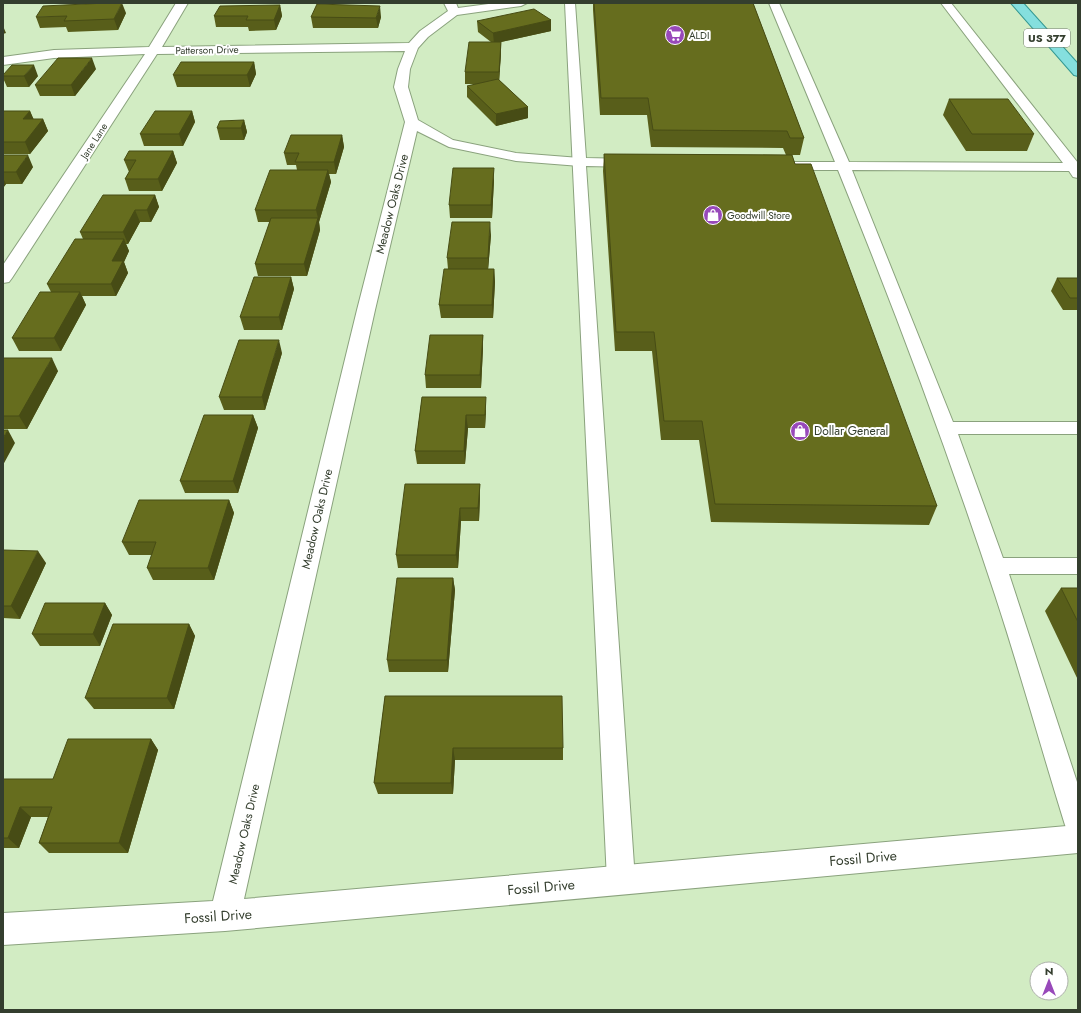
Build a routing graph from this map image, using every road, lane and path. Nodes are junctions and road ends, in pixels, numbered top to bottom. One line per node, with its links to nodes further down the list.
1 (182, 3): 9 (street, Jane Lane)
2 (521, 3): 7 (street)
3 (570, 3): 13 (lane)
4 (774, 3): 16 (lane)
5 (946, 3): 17 (lane)
6 (1016, 3): 11 (main road, US 377)
7 (452, 8): 8 (street)
8 (412, 47): 9 (street, Patterson Drive); 12 (street)
9 (153, 51): 10 (street, Patterson Drive); 18 (street, Jane Lane)
10 (3, 61)
11 (1078, 72)
12 (412, 122): 13 (street); 26 (street, Meadow Oaks Drive)
13 (580, 162): 14 (lane); 25 (lane)
14 (642, 163)
15 (775, 166): 16 (lane)
16 (845, 167): 17 (lane); 19 (lane)
17 (1076, 170)
18 (3, 278)
19 (946, 428): 20 (lane); 21 (lane)
20 (1078, 428)
21 (996, 566): 22 (lane); 23 (lane)
22 (1078, 566)
23 (1078, 825)
24 (1078, 839): 25 (street, Fossil Drive)
25 (621, 880): 26 (street, Fossil Drive)
26 (225, 916): 27 (street, Fossil Drive)
27 (3, 929)

